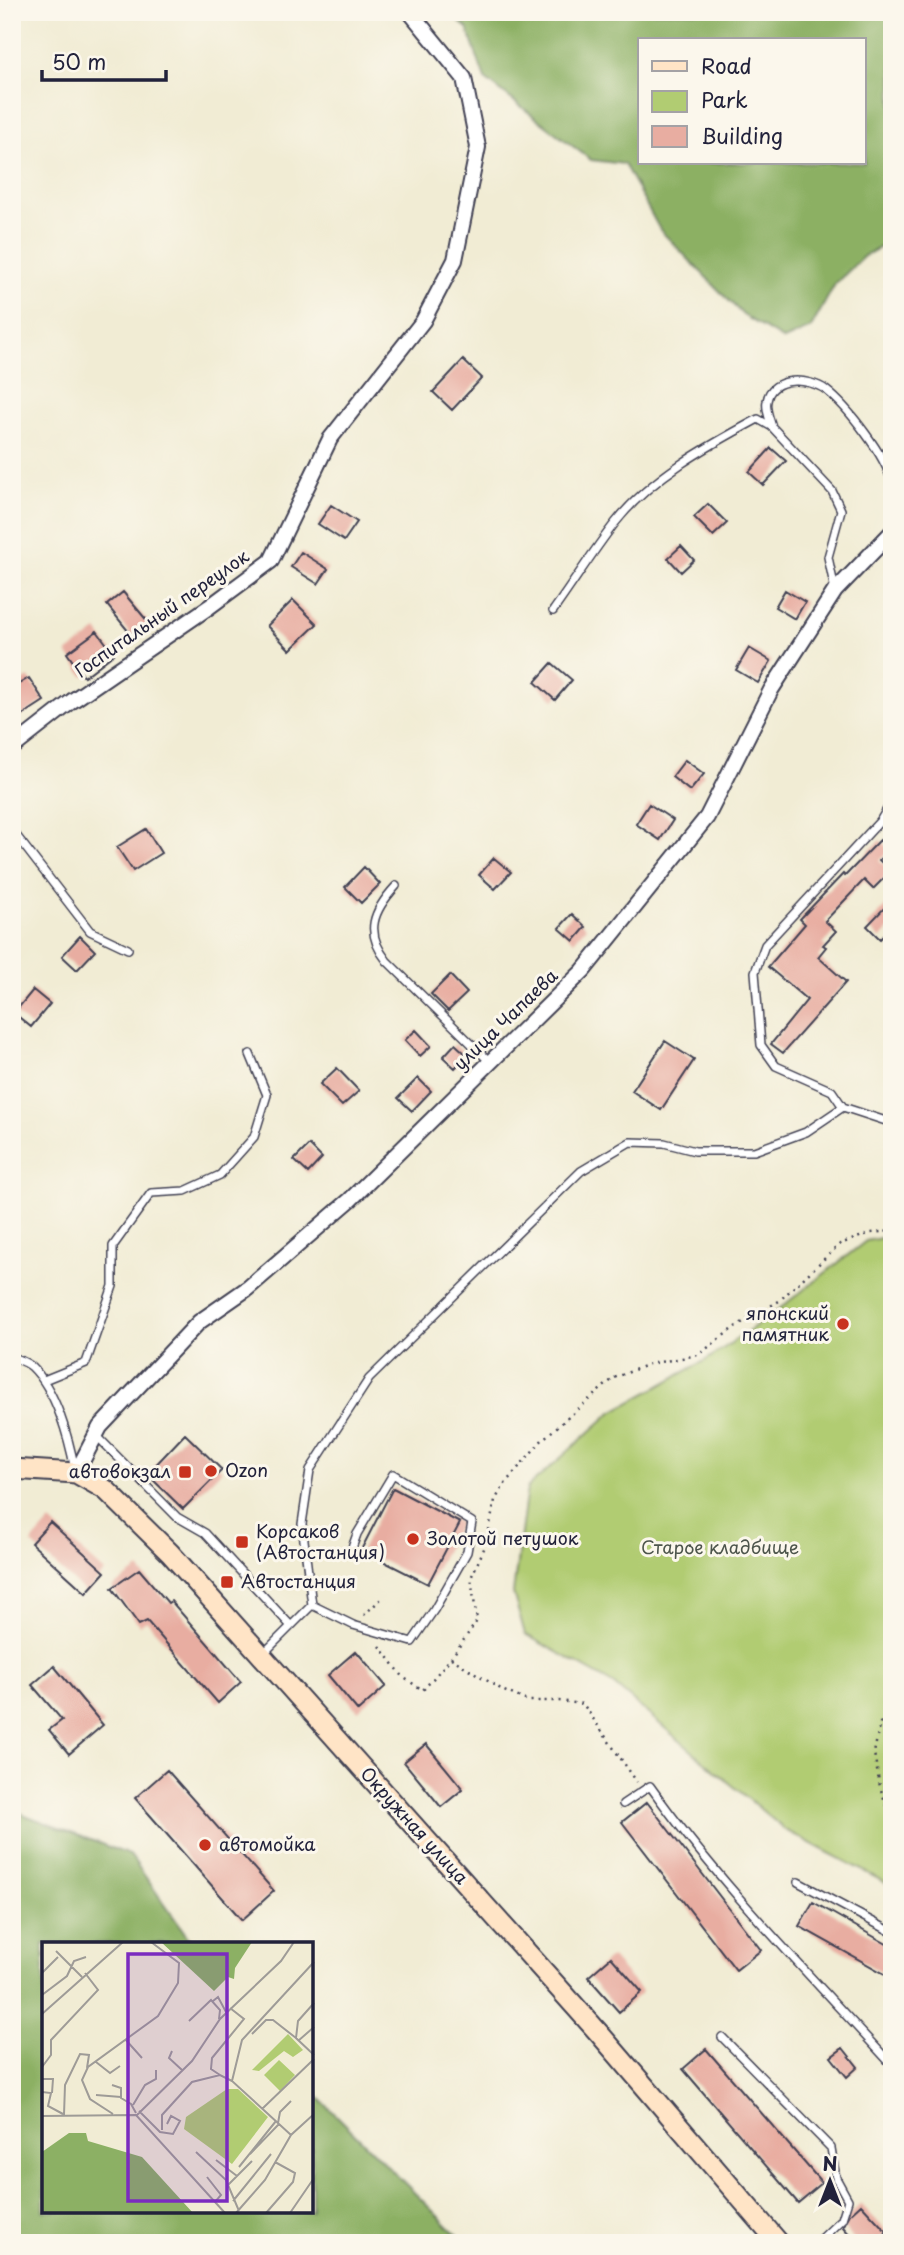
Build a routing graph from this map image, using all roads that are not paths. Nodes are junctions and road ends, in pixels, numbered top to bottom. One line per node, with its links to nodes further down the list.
1 (410, 12): 7 (street, Госпитальный переулок)
2 (772, 428): 3 (lane); 5 (lane); 6 (lane)
3 (892, 482)
4 (892, 532): 5 (street, улица Чапаева)
5 (835, 591): 13 (street, улица Чапаева)
6 (554, 611)
7 (12, 748)
8 (892, 801): 14 (lane)
9 (12, 830): 11 (lane)
10 (396, 886): 13 (lane)
11 (128, 949)
12 (250, 1054): 17 (lane)
13 (490, 1062): 18 (street, улица Чапаева)
14 (843, 1107): 15 (lane); 22 (lane)
15 (892, 1123)
16 (12, 1357): 17 (lane)
17 (44, 1380): 20 (lane)
18 (96, 1435): 20 (street, улица Чапаева); 23 (lane)
19 (12, 1469): 20 (main road, Окружная улица)
20 (76, 1473): 24 (main road, Окружная улица)
21 (352, 1548): 22 (lane)
22 (312, 1605): 23 (lane)
23 (291, 1626): 24 (lane)
24 (262, 1656): 30 (main road, Окружная улица)
25 (623, 1804): 29 (lane)
26 (799, 1882): 27 (lane)
27 (892, 1932)
28 (722, 2037): 31 (lane)
29 (892, 2065)
30 (779, 2243)
31 (817, 2243)

